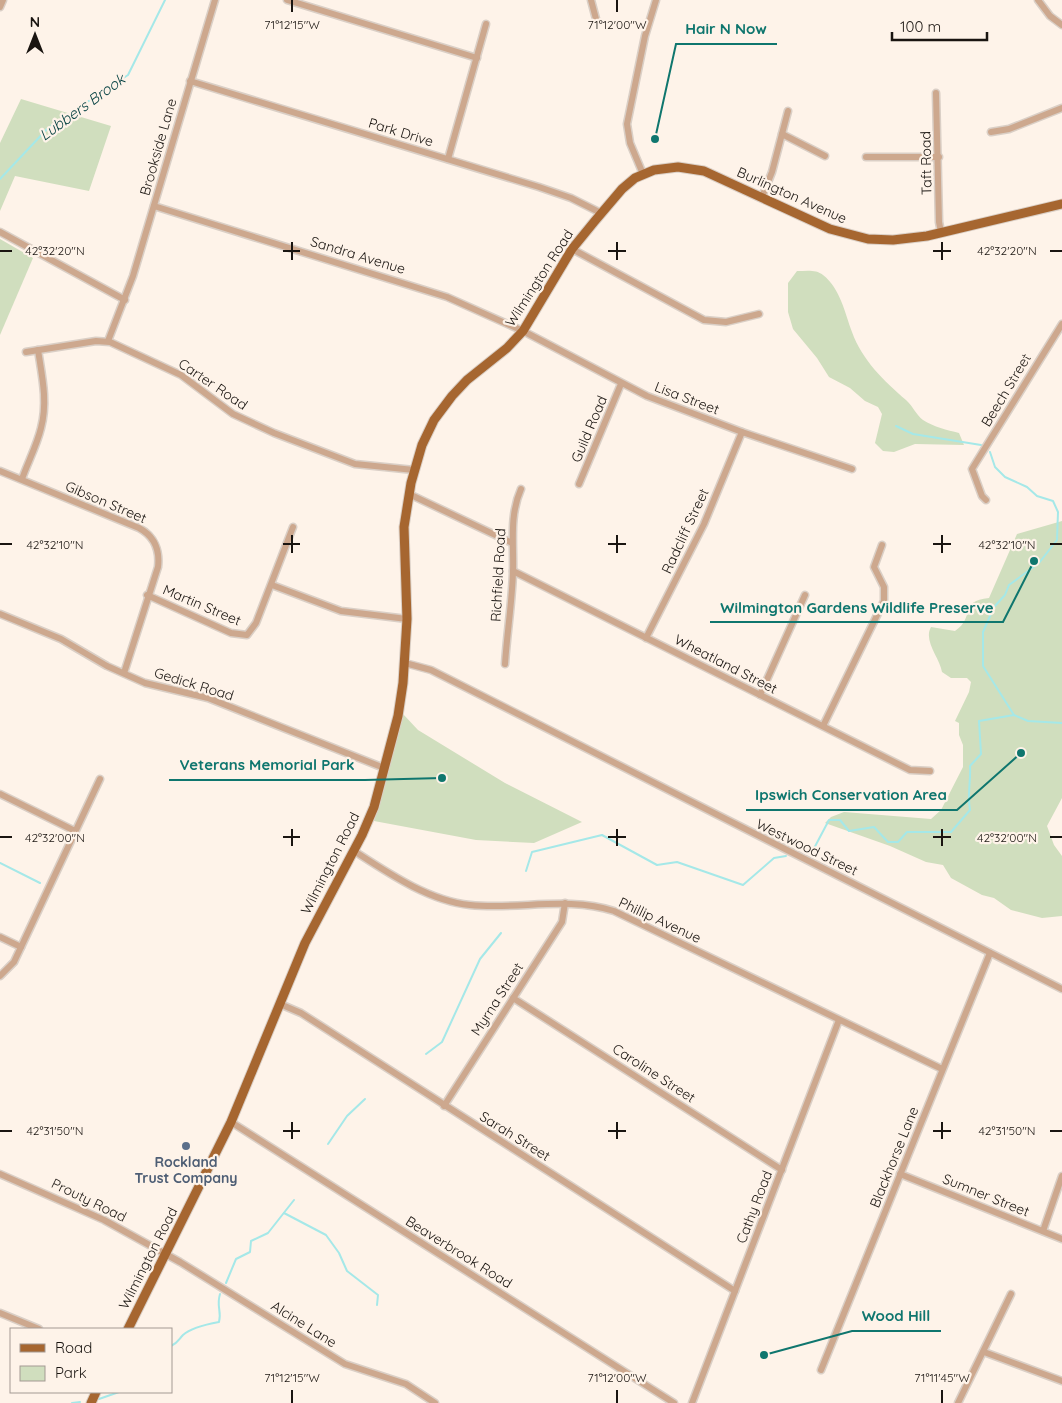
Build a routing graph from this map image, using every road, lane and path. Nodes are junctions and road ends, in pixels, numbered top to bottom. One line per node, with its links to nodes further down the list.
1 (3, 0): 7 (street)
2 (215, 0): 12 (street, Brookside Lane)
3 (287, 0): 11 (street)
4 (592, 0): 8 (street)
5 (656, 0): 22 (street)
6 (1038, 0): 10 (street)
7 (0, 6)
8 (596, 19)
9 (486, 24): 11 (street)
10 (1062, 25)
11 (477, 58): 21 (street)
12 (190, 81): 21 (street, Park Drive); 26 (street, Brookside Lane)
13 (936, 93): 20 (street, Taft Road)
14 (1062, 108): 16 (street)
15 (788, 111): 17 (street)
16 (991, 132)
17 (782, 134): 18 (street); 24 (street)
18 (825, 156)
19 (866, 157): 20 (street)
20 (939, 157): 29 (street, Taft Road)
21 (448, 159): 27 (street, Park Drive)
22 (643, 174): 23 (main road, Burlington Avenue); 24 (main road, Burlington Avenue)
23 (632, 181): 27 (main road, Wilmington Road)
24 (762, 198): 29 (main road, Burlington Avenue)
25 (1062, 204): 29 (main road, Burlington Avenue)
26 (154, 206): 31 (street, Brookside Lane); 34 (street, Sandra Avenue)
27 (601, 213): 30 (main road, Wilmington Road)
28 (0, 232): 31 (street)
29 (941, 232)
30 (572, 249): 32 (street); 34 (main road, Wilmington Road)
31 (124, 300): 37 (street, Brookside Lane)
32 (759, 314)
33 (1062, 324): 35 (street, Beech Street)
34 (523, 330): 40 (street, Lisa Street); 43 (main road, Wilmington Road)
35 (1056, 333): 36 (street); 49 (street, Beech Street)
36 (1062, 339)
37 (108, 342): 38 (street, Carter Road); 43 (street, Carter Road)
38 (38, 350): 39 (street, Carter Road); 45 (street)
39 (26, 352)
40 (621, 384): 41 (street, Lisa Street); 46 (street, Guild Road)
41 (742, 432): 42 (street, Lisa Street); 59 (street, Radcliff Street)
42 (852, 469)
43 (414, 470): 48 (main road, Wilmington Road)
44 (0, 471): 45 (street, Gibson Street)
45 (22, 479): 55 (street, Gibson Street)
46 (579, 484)
47 (521, 489): 51 (street, Richfield Road)
48 (409, 494): 51 (street); 58 (main road, Wilmington Road)
49 (986, 500)
50 (293, 527): 54 (street)
51 (512, 544): 53 (street, Richfield Road)
52 (882, 545): 64 (street)
53 (513, 571): 59 (street, Wheatland Street); 61 (street, Richfield Road)
54 (272, 585): 55 (street, Martin Street); 58 (street)
55 (147, 595): 62 (street, Gibson Street)
56 (804, 595): 63 (street)
57 (0, 614): 62 (street, Gedick Road)
58 (407, 619): 60 (main road, Wilmington Road)
59 (646, 638): 63 (street, Wheatland Street)
60 (406, 663): 65 (main road, Wilmington Road); 74 (street, Westwood Street)
61 (505, 664)
62 (124, 673): 65 (street, Gedick Road)
63 (760, 695): 64 (street, Wheatland Street)
64 (823, 726): 66 (street, Wheatland Street)
65 (384, 768): 70 (main road, Wilmington Road)
66 (930, 771)
67 (100, 779): 69 (street)
68 (0, 794): 69 (street)
69 (76, 831): 73 (street)
70 (354, 851): 71 (street, Phillip Avenue); 78 (main road, Wilmington Road)
71 (565, 903): 77 (street, Myrna Street); 79 (street, Phillip Avenue)
72 (0, 937): 73 (street)
73 (21, 947): 75 (street)
74 (990, 953): 76 (street, Westwood Street); 80 (street, Blackhorse Lane)
75 (0, 976)
76 (1062, 989)
77 (513, 998): 81 (street, Myrna Street); 83 (street, Caroline Street)
78 (280, 1004): 81 (street, Sarah Street); 82 (main road, Wilmington Road)
79 (839, 1020): 80 (street, Phillip Avenue); 83 (street, Cathy Road)
80 (942, 1069): 85 (street, Blackhorse Lane)
81 (444, 1106): 90 (street, Sarah Street)
82 (231, 1122): 89 (main road, Wilmington Road); 99 (street, Beaverbrook Road)
83 (782, 1170): 90 (street, Cathy Road)
84 (0, 1174): 89 (street, Prouty Road)
85 (900, 1174): 87 (street, Sumner Street); 96 (street, Blackhorse Lane)
86 (1062, 1176): 87 (street)
87 (1042, 1231): 88 (street, Sumner Street)
88 (1062, 1238)
89 (165, 1254): 94 (main road, Wilmington Road); 98 (street, Alcine Lane)
90 (735, 1291): 100 (street, Cathy Road)
91 (1011, 1294): 95 (street)
92 (0, 1313): 93 (street)
93 (37, 1328)
94 (128, 1328)
95 (984, 1352): 97 (street); 101 (street)
96 (821, 1370)
97 (1062, 1381)
98 (434, 1403)
99 (674, 1403)
100 (692, 1403)
101 (958, 1403)

